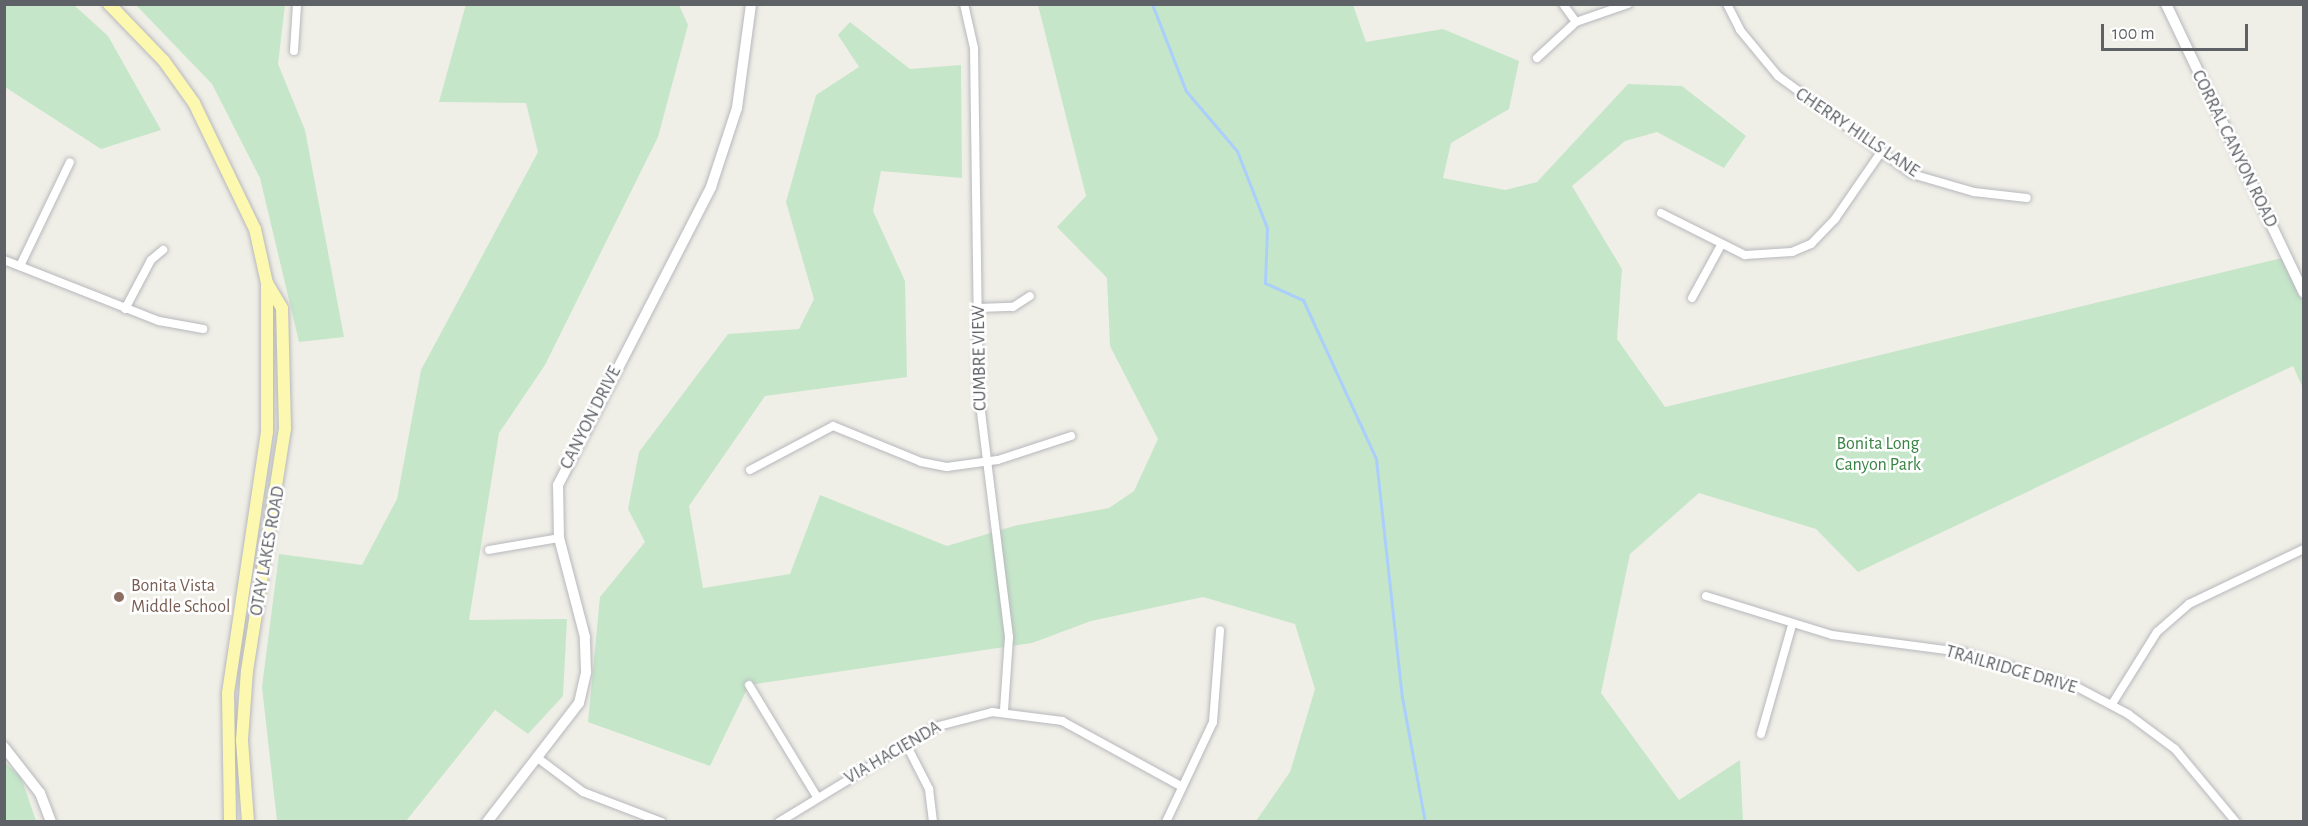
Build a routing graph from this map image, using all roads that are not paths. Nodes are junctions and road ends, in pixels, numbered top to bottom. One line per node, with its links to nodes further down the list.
1 (109, 4): 20 (main road, OTAY LAKES ROAD)
2 (297, 4): 10 (street)
3 (751, 4): 30 (street, CANYON DRIVE)
4 (964, 4): 24 (street, CUMBRE VIEW)
5 (1563, 4): 9 (street)
6 (1628, 4): 9 (street)
7 (1727, 4): 12 (street, CHERRY HILLS LANE)
8 (2166, 4): 21 (street, CORRAL CANYON ROAD)
9 (1576, 22): 11 (street)
10 (294, 51)
11 (1537, 58)
12 (1881, 152): 14 (street, CHERRY HILLS LANE); 16 (street)
13 (70, 162): 19 (street)
14 (2027, 198)
15 (1661, 213): 16 (street)
16 (1720, 247): 23 (street)
17 (163, 250): 25 (street)
18 (4, 260): 19 (street)
19 (20, 266): 25 (street)
20 (267, 283): 46 (main road, OTAY LAKES ROAD); 47 (main road, OTAY LAKES ROAD)
21 (2304, 293)
22 (1030, 296): 24 (street)
23 (1692, 298)
24 (978, 308): 28 (street, CUMBRE VIEW)
25 (125, 309): 26 (street)
26 (203, 328)
27 (1071, 436): 28 (street)
28 (987, 463): 29 (street); 38 (street, CUMBRE VIEW)
29 (750, 470)
30 (559, 538): 32 (street); 42 (street, CANYON DRIVE)
31 (2304, 549): 37 (street)
32 (489, 550)
33 (1706, 596): 34 (street, TRAILRIDGE DRIVE)
34 (1792, 625): 37 (street, TRAILRIDGE DRIVE); 39 (street)
35 (1220, 630): 43 (street)
36 (749, 685): 44 (street)
37 (2112, 704): 53 (street, TRAILRIDGE DRIVE)
38 (1004, 711): 40 (street, VIA HACIENDA); 43 (street, VIA HACIENDA)
39 (1761, 734)
40 (906, 744): 44 (street, VIA HACIENDA); 51 (street)
41 (4, 747): 45 (street)
42 (539, 759): 48 (street, CANYON DRIVE); 49 (street)
43 (1179, 785): 52 (street)
44 (818, 797): 50 (street, VIA HACIENDA)
45 (51, 822)
46 (230, 822)
47 (248, 822)
48 (487, 822)
49 (661, 822)
50 (779, 822)
51 (933, 822)
52 (1166, 822)
53 (2236, 822)

